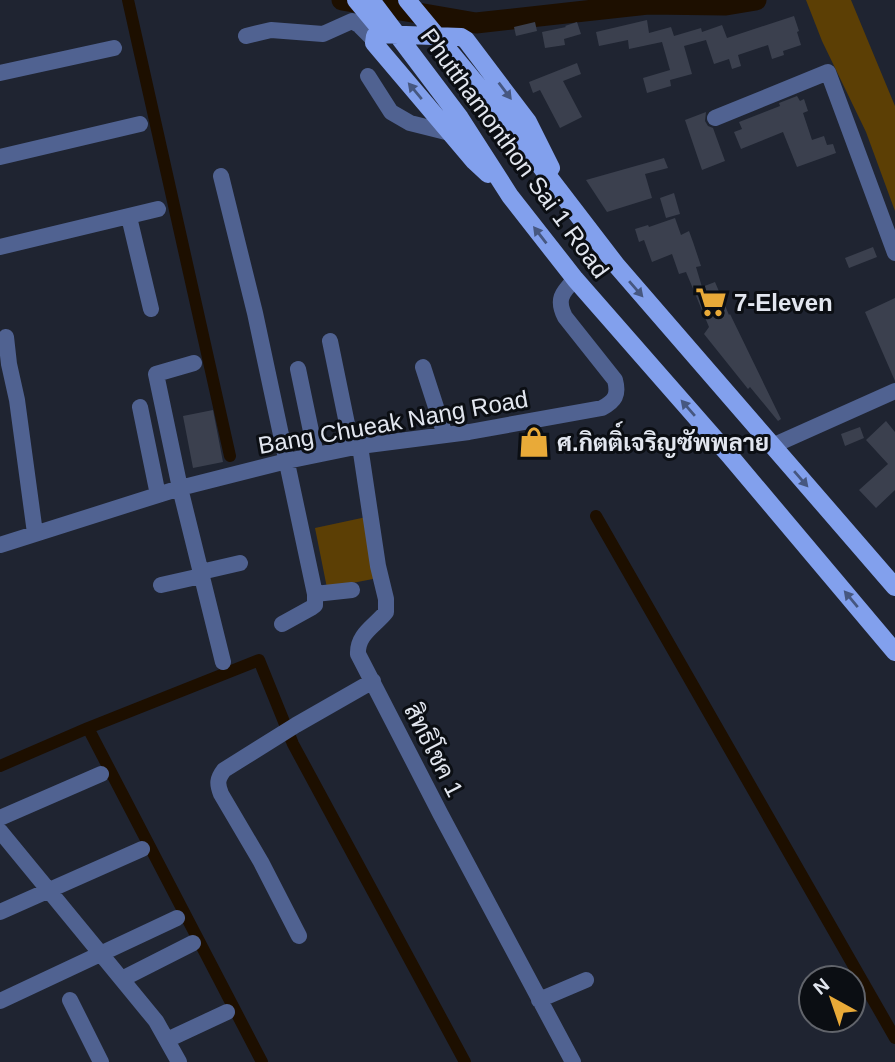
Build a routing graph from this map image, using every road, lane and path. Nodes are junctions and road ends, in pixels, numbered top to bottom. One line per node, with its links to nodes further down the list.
1 (356, 0): 9 (main road)
2 (372, 0): 9 (main road, Phutthamonthon Sai 1 Road)
3 (408, 1): 15 (main road, Phutthamonthon Sai 1 Road)
4 (246, 36): 5 (street)
5 (374, 40): 12 (main road, one-way to 5); 15 (main road, one-way to 15)
6 (114, 48): 7 (street)
7 (0, 73)
8 (368, 76): 12 (street)
9 (434, 84): 12 (main road, Phutthamonthon Sai 1 Road)
10 (715, 118): 19 (street)
11 (139, 124): 13 (street)
12 (455, 126): 20 (main road, Phutthamonthon Sai 1 Road, one-way to 12)
13 (0, 157)
14 (221, 176): 33 (street)
15 (564, 197): 30 (main road, Phutthamonthon Sai 1 Road, one-way to 30)
16 (158, 209): 17 (street)
17 (129, 217): 18 (street); 21 (street)
18 (0, 247)
19 (895, 253)
20 (575, 279): 29 (street, Bang Chueak Nang Road); 45 (main road, Phutthamonthon Sai 1 Road, one-way to 20)
21 (151, 309)
22 (6, 337): 36 (street)
23 (330, 341): 31 (street)
24 (194, 363): 34 (street)
25 (423, 367): 29 (street)
26 (298, 369): 32 (street)
27 (895, 391): 30 (street)
28 (140, 407): 35 (street)
29 (445, 435): 31 (street, Bang Chueak Nang Road)
30 (772, 446): 41 (main road, Phutthamonthon Sai 1 Road, one-way to 41)
31 (356, 447): 32 (street, Bang Chueak Nang Road); 47 (street, สิทธิโชค 1)
32 (316, 455): 33 (street, Bang Chueak Nang Road)
33 (287, 461): 34 (street, Bang Chueak Nang Road); 43 (street)
34 (180, 488): 35 (street, Bang Chueak Nang Road); 39 (street)
35 (158, 495): 36 (street, Bang Chueak Nang Road)
36 (35, 533): 37 (street, Bang Chueak Nang Road)
37 (0, 545)
38 (240, 563): 39 (street)
39 (201, 574): 40 (street); 46 (street)
40 (161, 585)
41 (895, 587)
42 (352, 590): 43 (street)
43 (315, 594): 44 (street)
44 (282, 624)
45 (895, 652)
46 (223, 662)
47 (373, 681): 55 (street); 61 (street, สิทธิโชค 1)
48 (102, 774): 49 (street)
49 (0, 818)
50 (0, 831): 52 (street)
51 (142, 849): 52 (street)
52 (49, 890): 53 (street); 57 (street)
53 (0, 912)
54 (177, 918): 57 (street)
55 (299, 936)
56 (193, 943): 58 (street)
57 (101, 954): 58 (street); 62 (street)
58 (122, 979): 64 (street)
59 (586, 980): 61 (street)
60 (70, 1000): 65 (street)
61 (539, 1000): 67 (street, สิทธิโชค 1)
62 (0, 1001)
63 (227, 1012): 64 (street)
64 (167, 1041): 66 (street)
65 (101, 1062)
66 (179, 1062)
67 (573, 1062)

